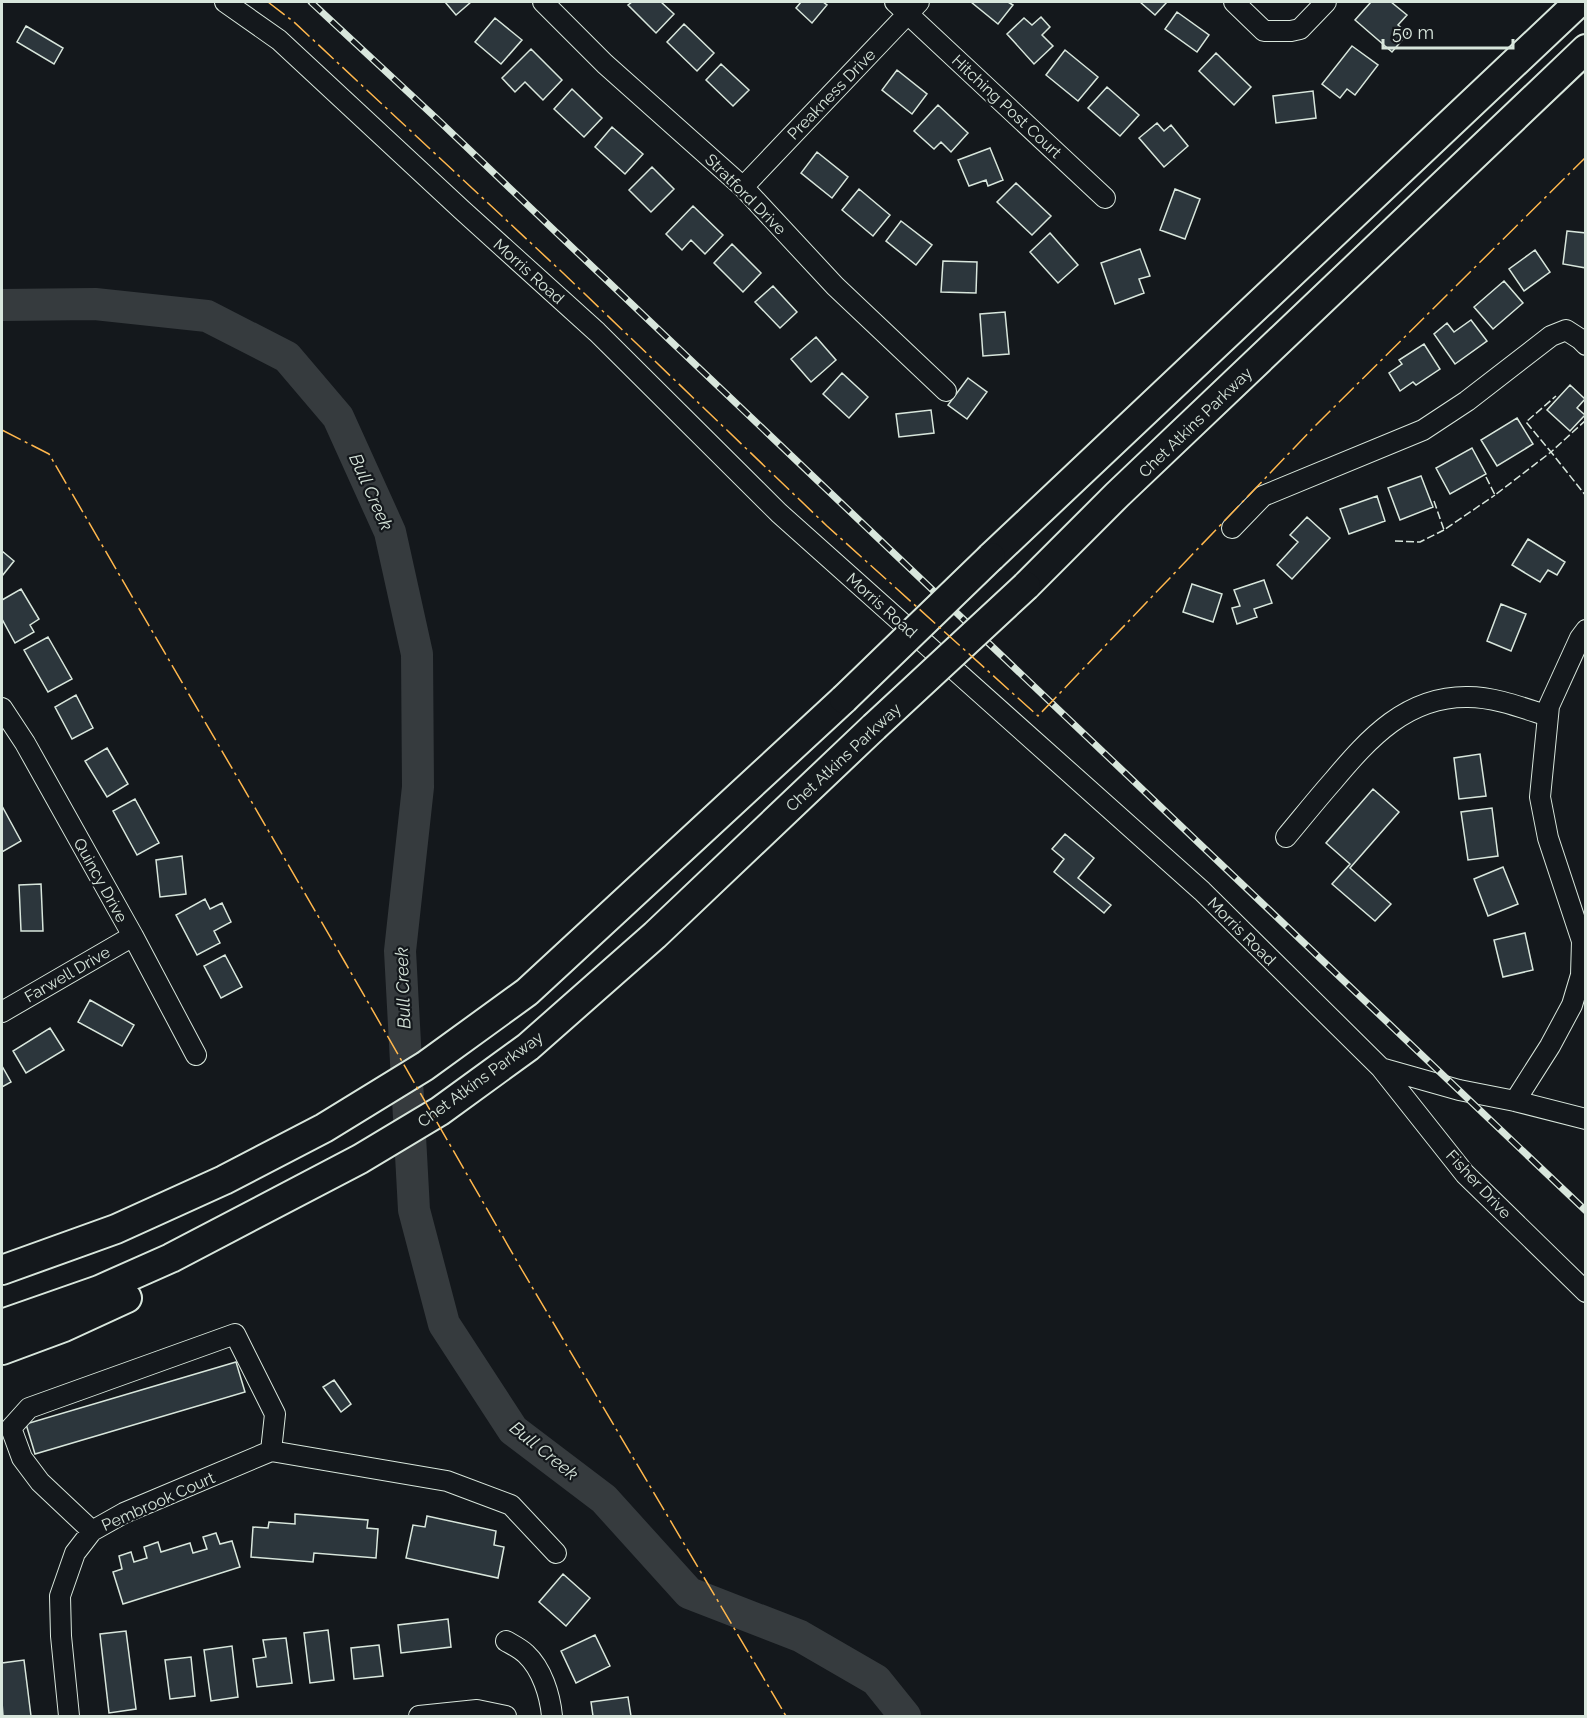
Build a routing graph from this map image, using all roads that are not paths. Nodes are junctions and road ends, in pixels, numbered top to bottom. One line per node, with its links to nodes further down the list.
1 (225, 2): 20 (street, Morris Road)
2 (543, 2): 8 (street, Stratford Drive)
3 (1326, 2): 5 (street)
4 (1578, 2): 24 (highway, bridge)
5 (1237, 4)
6 (907, 6): 8 (street, Preakness Drive); 9 (street, Hitching Post Court)
7 (1586, 49): 23 (highway, Chet Atkins Parkway, bridge)
8 (744, 187): 11 (street, Stratford Drive)
9 (1106, 198)
10 (1586, 345): 12 (street)
11 (946, 391)
12 (1232, 528)
13 (1586, 630): 15 (street)
14 (2, 708): 17 (street, Quincy Drive)
15 (1548, 716): 16 (street); 21 (street)
16 (1286, 837)
17 (133, 936): 18 (street, Farwell Drive); 19 (street, Quincy Drive)
18 (2, 1012)
19 (196, 1055)
20 (1381, 1068): 21 (street, Morris Road); 25 (street, Fisher Drive)
21 (1515, 1101): 22 (street, Morris Road)
22 (1586, 1119)
23 (300, 1200): 26 (highway); 27 (highway)
24 (2, 1270)
25 (1586, 1292)
26 (2, 1324)
27 (2, 1350)
28 (271, 1451): 29 (street, Pembrook Court); 29 (street); 30 (street)
29 (92, 1531): 33 (street, Pembrook Court)
30 (556, 1553)
31 (506, 1641): 36 (street)
32 (476, 1713): 34 (street); 35 (street)
33 (69, 1716)
34 (419, 1716)
35 (506, 1716)
36 (552, 1716)

